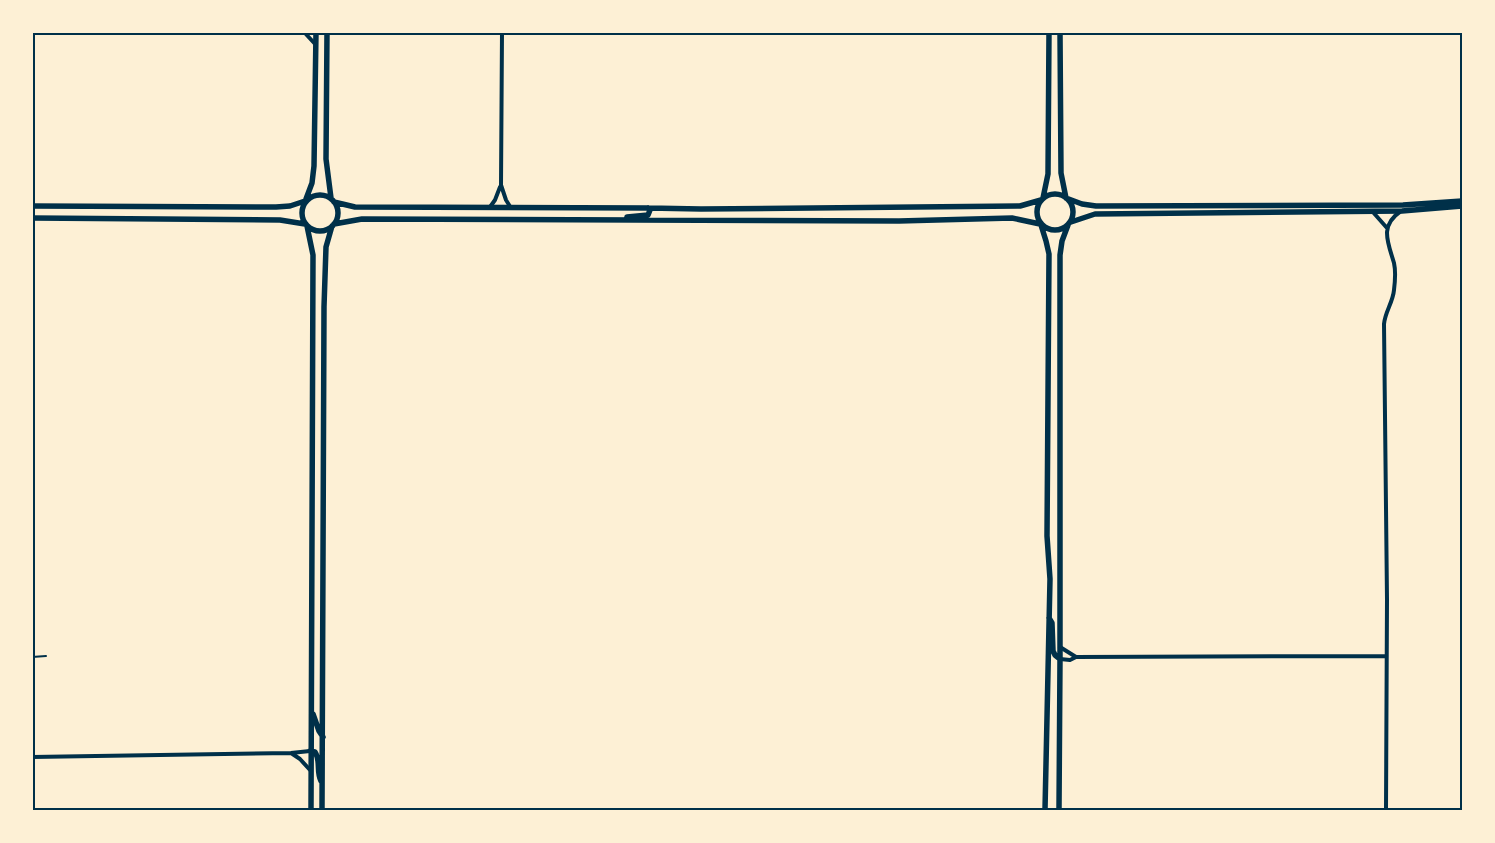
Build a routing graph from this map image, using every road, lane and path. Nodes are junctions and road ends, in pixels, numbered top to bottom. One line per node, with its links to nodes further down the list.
1 (147, 32): 2 (street)
2 (274, 32)
3 (304, 32): 9 (street)
4 (316, 32): 9 (main road)
5 (327, 32): 14 (main road)
6 (502, 32): 10 (street)
7 (1049, 32): 12 (main road)
8 (1060, 32): 11 (main road)
9 (316, 45): 13 (main road)
10 (501, 185): 18 (street); 20 (street)
11 (1066, 198): 12 (main road); 15 (main road); 28 (main road)
12 (1042, 199): 21 (main road); 27 (main road)
13 (306, 200): 14 (main road); 16 (main road); 29 (main road)
14 (333, 200): 18 (main road); 30 (main road)
15 (1462, 201)
16 (32, 206)
17 (1462, 206): 22 (main road)
18 (489, 208): 20 (main road)
19 (648, 208): 20 (main road); 21 (main road); 25 (main road)
20 (512, 209)
21 (701, 210): 26 (main road)
22 (1402, 210): 23 (main road); 31 (street)
23 (1372, 211): 28 (main road); 31 (street)
24 (32, 218): 29 (main road)
25 (623, 220): 26 (main road); 30 (main road)
26 (680, 221): 27 (main road)
27 (1041, 224): 28 (main road); 32 (main road)
28 (1069, 224): 33 (main road)
29 (306, 225): 30 (main road); 39 (main road)
30 (333, 225): 40 (main road)
31 (1387, 228): 35 (street)
32 (1049, 618): 38 (main road); 48 (main road)
33 (1060, 647): 37 (street); 38 (main road)
34 (46, 656): 36 (lane)
35 (1386, 656): 37 (street); 50 (street)
36 (32, 657)
37 (1076, 658): 38 (street)
38 (1060, 659): 49 (main road)
39 (312, 712): 40 (main road); 41 (main road)
40 (323, 737): 45 (main road)
41 (310, 751): 42 (street); 44 (main road); 45 (main road)
42 (291, 753): 43 (street); 44 (street)
43 (32, 757)
44 (311, 770): 46 (main road)
45 (322, 782): 47 (main road)
46 (311, 810)
47 (322, 810)
48 (1045, 810)
49 (1059, 810)
50 (1386, 810)

